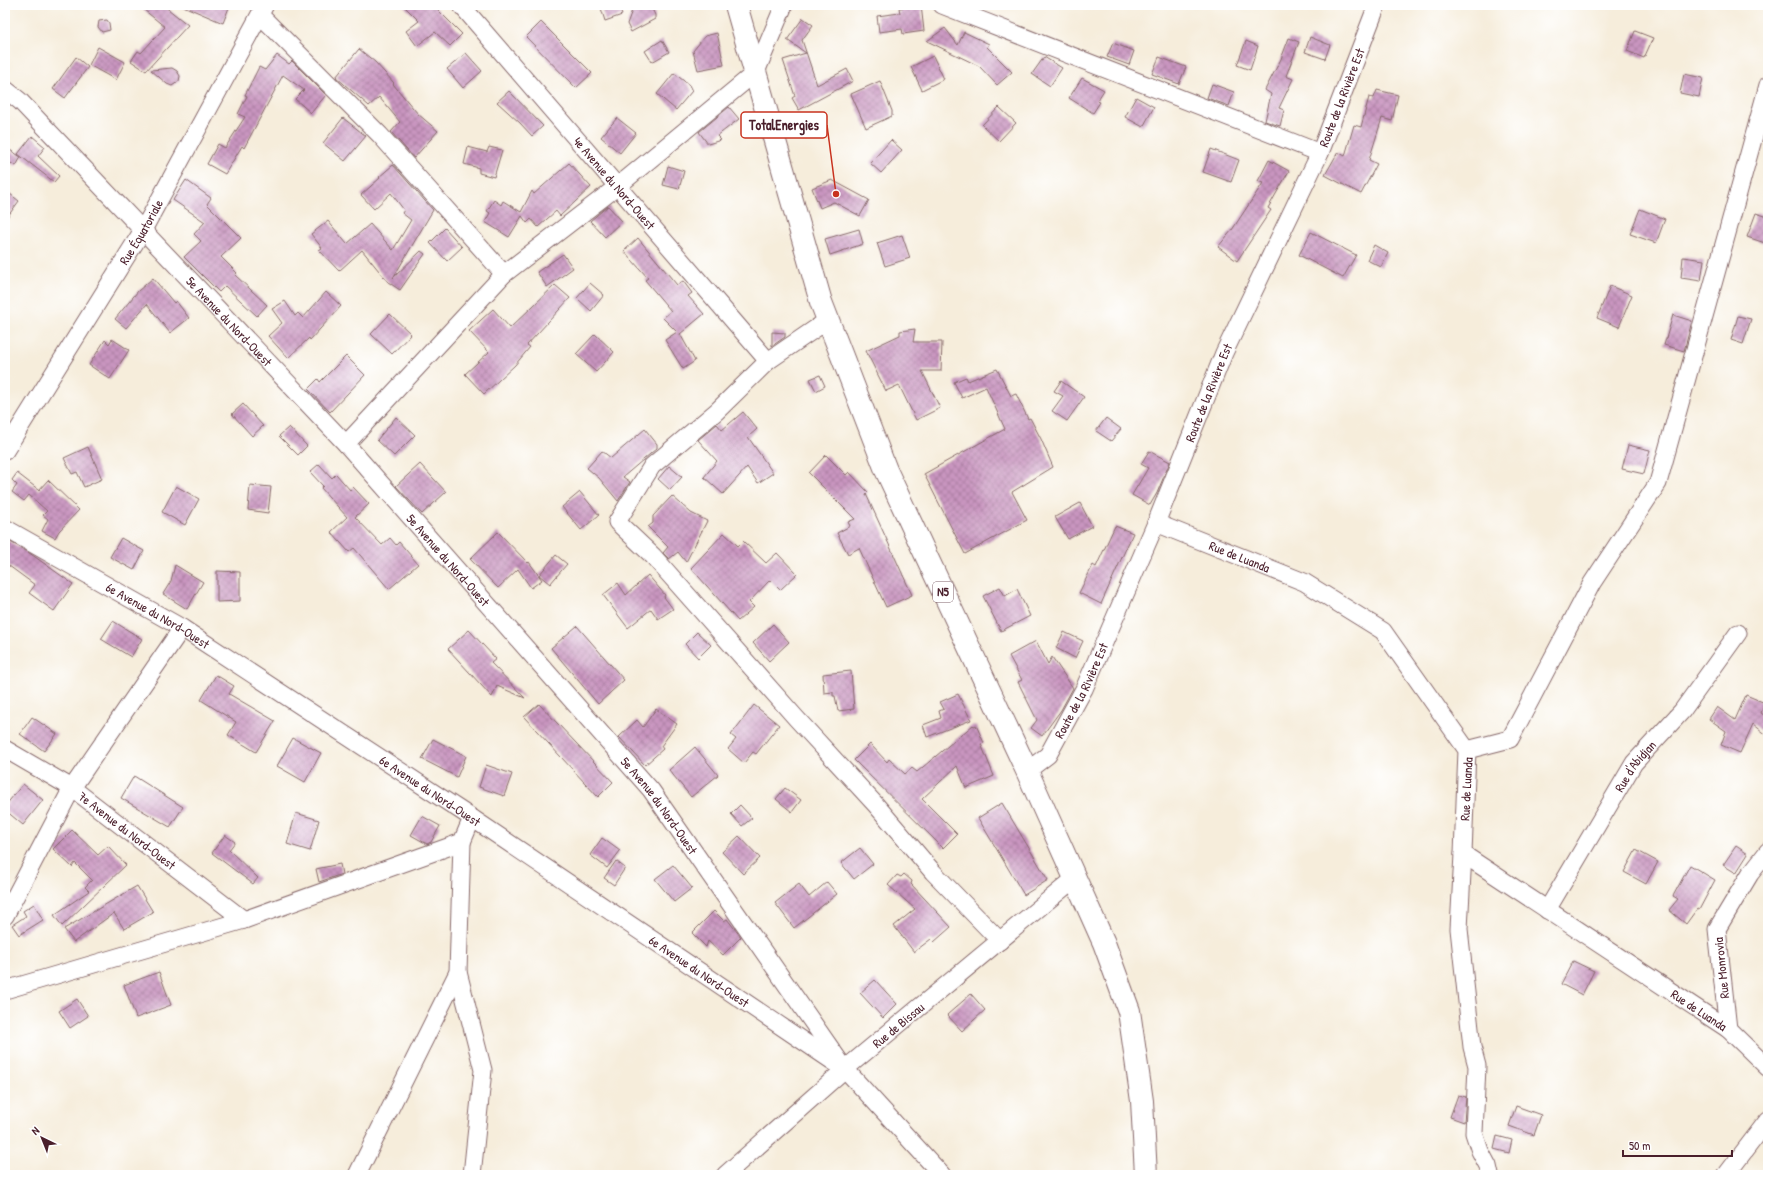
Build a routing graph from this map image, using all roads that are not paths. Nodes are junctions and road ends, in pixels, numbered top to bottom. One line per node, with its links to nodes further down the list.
1 (461, 5): 11 (street, 4e Avenue du Nord-Ouest)
2 (736, 5): 7 (highway, N5)
3 (784, 5): 7 (street)
4 (942, 5): 10 (street)
5 (1377, 5): 10 (street, Route de la Rivière Est)
6 (263, 10): 12 (street, Rue Équatoriale); 13 (street)
7 (756, 72): 11 (street); 14 (highway, N5)
8 (1768, 85): 23 (street)
9 (5, 89): 12 (street, 5e Avenue du Nord-Ouest)
10 (1320, 153): 18 (street, Route de la Rivière Est)
11 (618, 186): 13 (street); 15 (street, 4e Avenue du Nord-Ouest)
12 (143, 230): 16 (street, 5e Avenue du Nord-Ouest); 17 (street, Rue Équatoriale)
13 (504, 274): 16 (street)
14 (828, 320): 15 (street); 24 (highway, N5)
15 (768, 361): 34 (street)
16 (346, 444): 39 (street, 5e Avenue du Nord-Ouest)
17 (5, 451)
18 (1156, 523): 23 (street, Rue de Luanda); 24 (street, Route de la Rivière Est)
19 (5, 528): 20 (street, 6e Avenue du Nord-Ouest)
20 (182, 628): 25 (street); 26 (street, 6e Avenue du Nord-Ouest)
21 (1738, 632): 31 (street, Rue d'Abidjan)
22 (5, 749): 25 (street, 7e Avenue du Nord-Ouest)
23 (1467, 750): 29 (street, Rue de Luanda)
24 (1027, 771): 30 (highway, N5)
25 (72, 788): 32 (street); 33 (street, 7e Avenue du Nord-Ouest)
26 (472, 818): 27 (street); 39 (street, 6e Avenue du Nord-Ouest)
27 (462, 842): 33 (street); 35 (street)
28 (1768, 851): 37 (street, Rue Monrovia)
29 (1462, 854): 31 (street, Rue de Luanda); 46 (street)
30 (1074, 878): 34 (street, Rue de Bissau); 45 (highway, N5)
31 (1547, 910): 37 (street, Rue de Luanda)
32 (5, 916)
33 (244, 920): 36 (street)
34 (1000, 941): 39 (street, Rue de Bissau)
35 (458, 972): 41 (street); 42 (street)
36 (5, 990)
37 (1728, 1029): 38 (street, Rue de Luanda)
38 (1768, 1068)
39 (845, 1069): 43 (street, Rue de Bissau); 44 (street)
40 (1768, 1120): 47 (street)
41 (357, 1175)
42 (472, 1175)
43 (724, 1175)
44 (942, 1175)
45 (1146, 1175)
46 (1490, 1175)
47 (1726, 1175)

